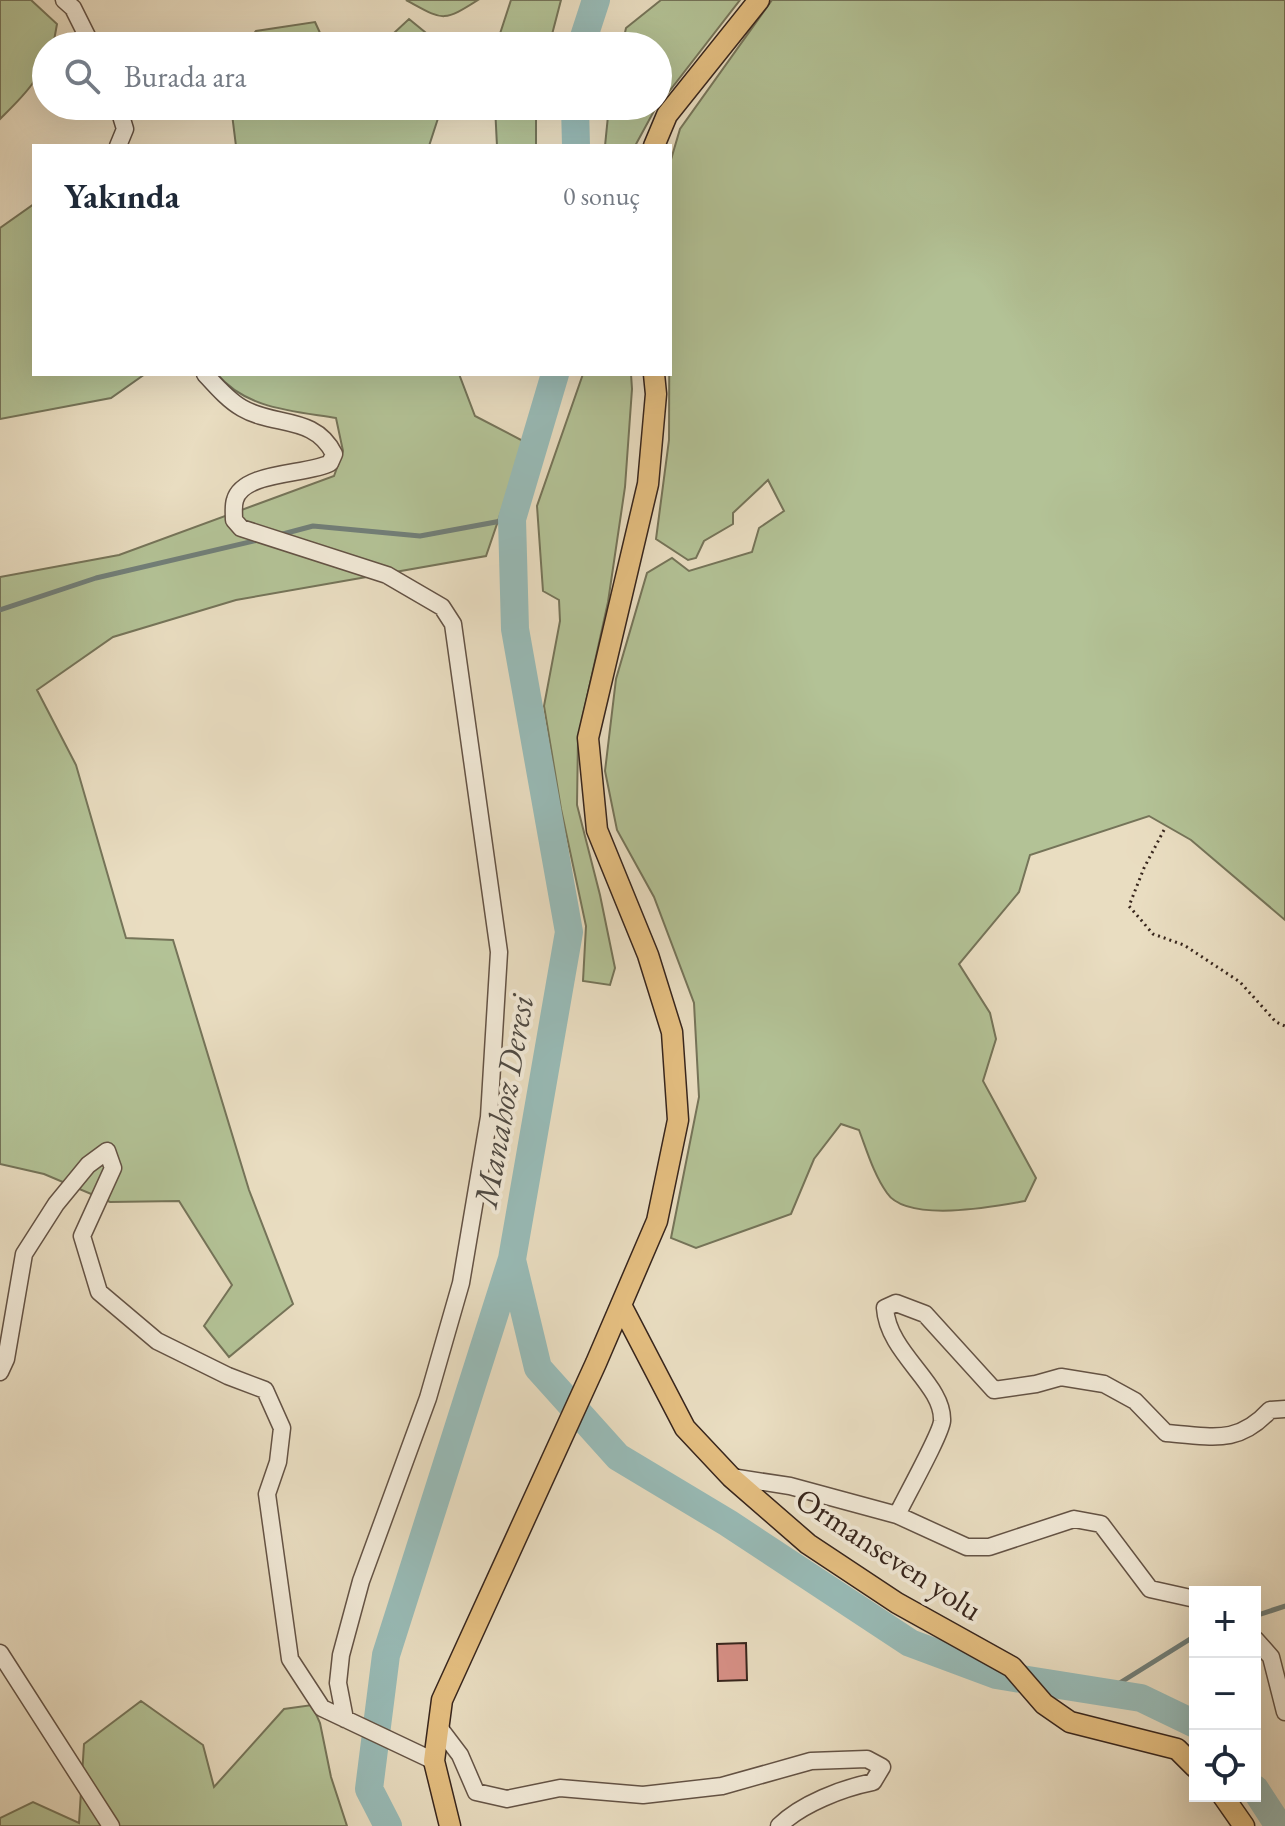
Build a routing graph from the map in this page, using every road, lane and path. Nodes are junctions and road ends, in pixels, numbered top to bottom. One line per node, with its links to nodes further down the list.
1 (64, 0): 3 (street)
2 (759, 0): 4 (main road)
3 (85, 32)
4 (672, 109)
5 (122, 120): 7 (street)
6 (665, 120): 8 (main road)
7 (119, 144)
8 (655, 144)
9 (207, 376): 22 (street)
10 (654, 376): 13 (main road)
11 (1164, 830): 12 (path)
12 (1285, 1026)
13 (621, 1305): 16 (main road, Ormanseven yolu); 23 (main road)
14 (0, 1372): 22 (street)
15 (1285, 1409): 17 (street)
16 (731, 1477): 17 (street); 25 (main road, Ormanseven yolu)
17 (897, 1515): 18 (street)
18 (1189, 1598)
19 (1261, 1646): 21 (street)
20 (0, 1653): 27 (street)
21 (1285, 1712)
22 (345, 1719): 24 (street)
23 (438, 1726): 24 (main road); 29 (street)
24 (434, 1761): 28 (main road)
25 (1189, 1761)
26 (1227, 1802): 30 (main road)
27 (111, 1826)
28 (450, 1826)
29 (779, 1826)
30 (1244, 1826)

